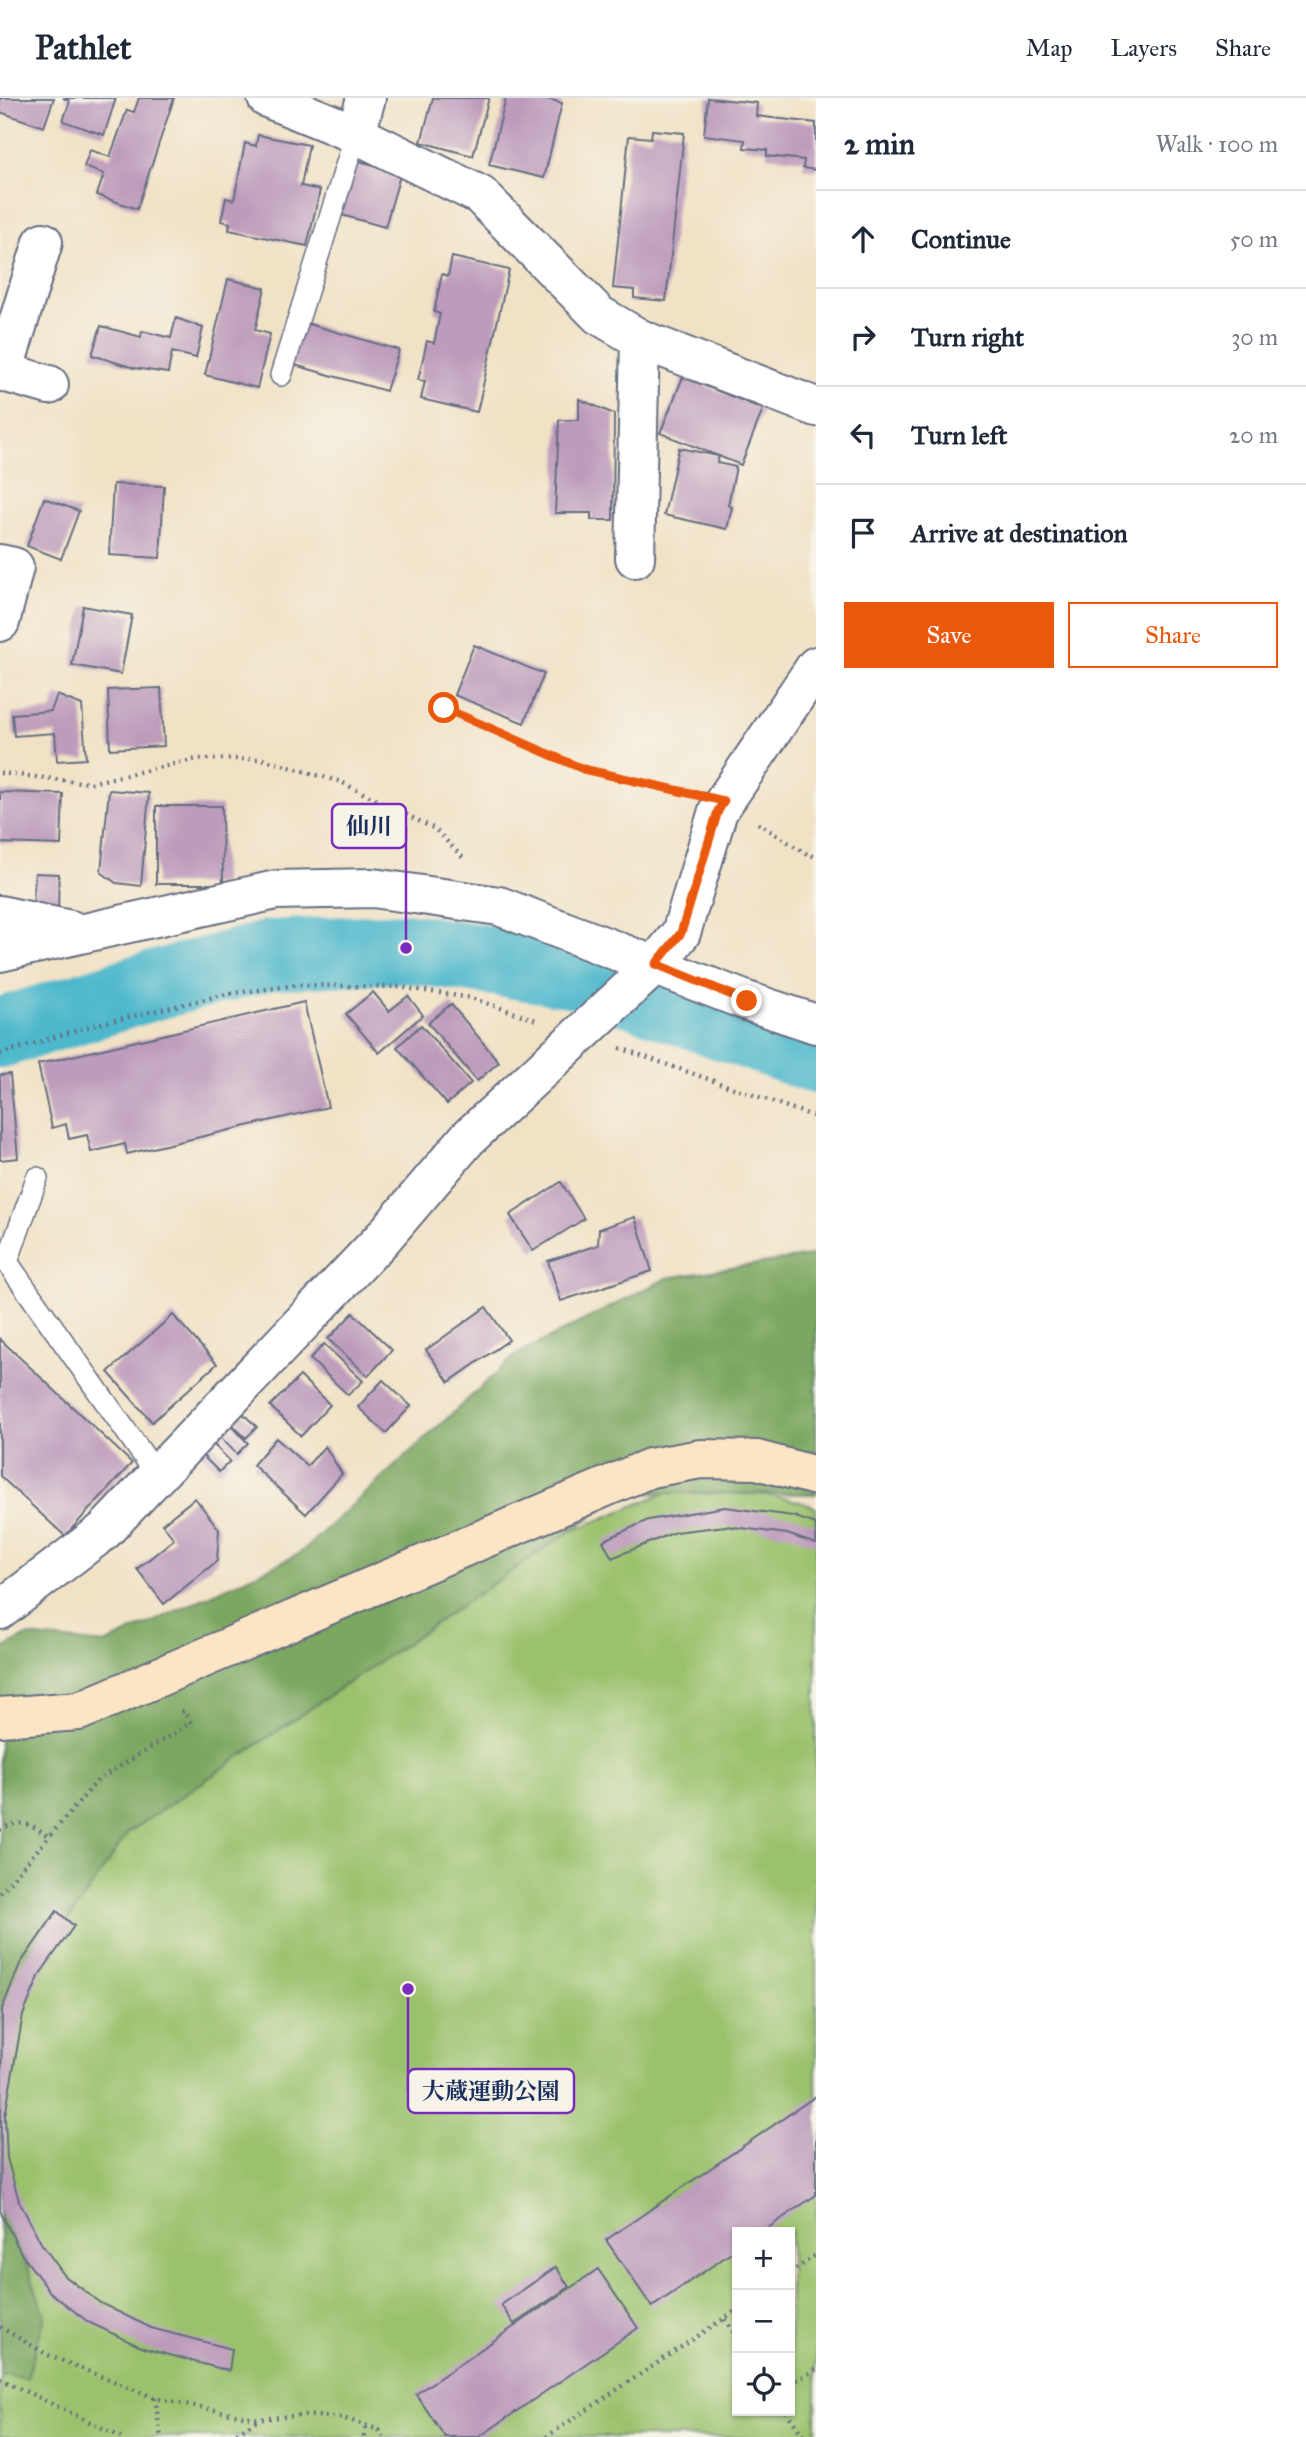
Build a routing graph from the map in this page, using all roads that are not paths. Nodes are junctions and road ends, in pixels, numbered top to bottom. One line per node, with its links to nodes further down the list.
1 (267, 98): 3 (street)
2 (366, 98): 3 (street)
3 (356, 134): 5 (street); 7 (lane)
4 (43, 242): 6 (street)
5 (640, 339): 9 (street); 10 (street)
6 (1, 371): 8 (street)
7 (281, 375)
8 (49, 385)
9 (816, 407)
10 (635, 558)
11 (0, 564): 12 (street)
12 (0, 622)
13 (816, 666): 17 (street)
14 (0, 915): 15 (street)
15 (91, 934): 16 (street); 17 (street)
16 (0, 952)
17 (656, 964): 18 (street); 20 (street)
18 (816, 1024)
19 (37, 1178): 20 (lane)
20 (157, 1475): 22 (street)
21 (816, 1476): 23 (street)
22 (0, 1610)
23 (0, 1717)

